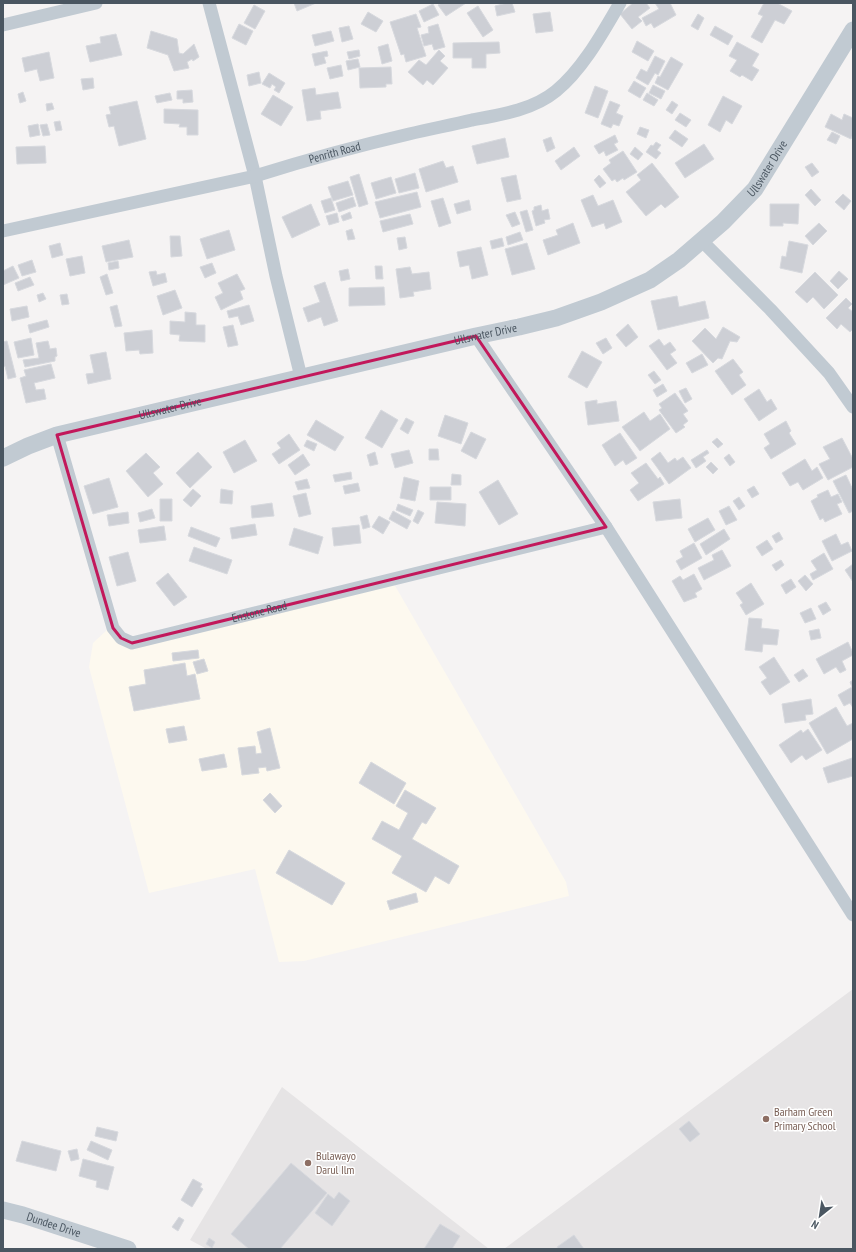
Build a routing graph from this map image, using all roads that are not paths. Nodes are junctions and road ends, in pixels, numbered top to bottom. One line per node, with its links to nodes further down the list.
1 (96, 3): 4 (street)
2 (209, 3): 6 (street)
3 (620, 3): 6 (street, Penrith Road)
4 (3, 25)
5 (853, 30): 8 (street, Ullswater Drive)
6 (255, 176): 7 (street, Penrith Road); 10 (street)
7 (3, 231)
8 (702, 241): 9 (street, Ullswater Drive); 11 (street)
9 (476, 336): 10 (street, Ullswater Drive); 14 (street)
10 (301, 377): 12 (street, Ullswater Drive)
11 (853, 407)
12 (57, 435): 13 (street, Ullswater Drive); 14 (street, Enstone Road)
13 (3, 458)
14 (606, 528): 15 (street)
15 (853, 915)
16 (3, 1210): 17 (street, Dundee Drive)
17 (128, 1249)

